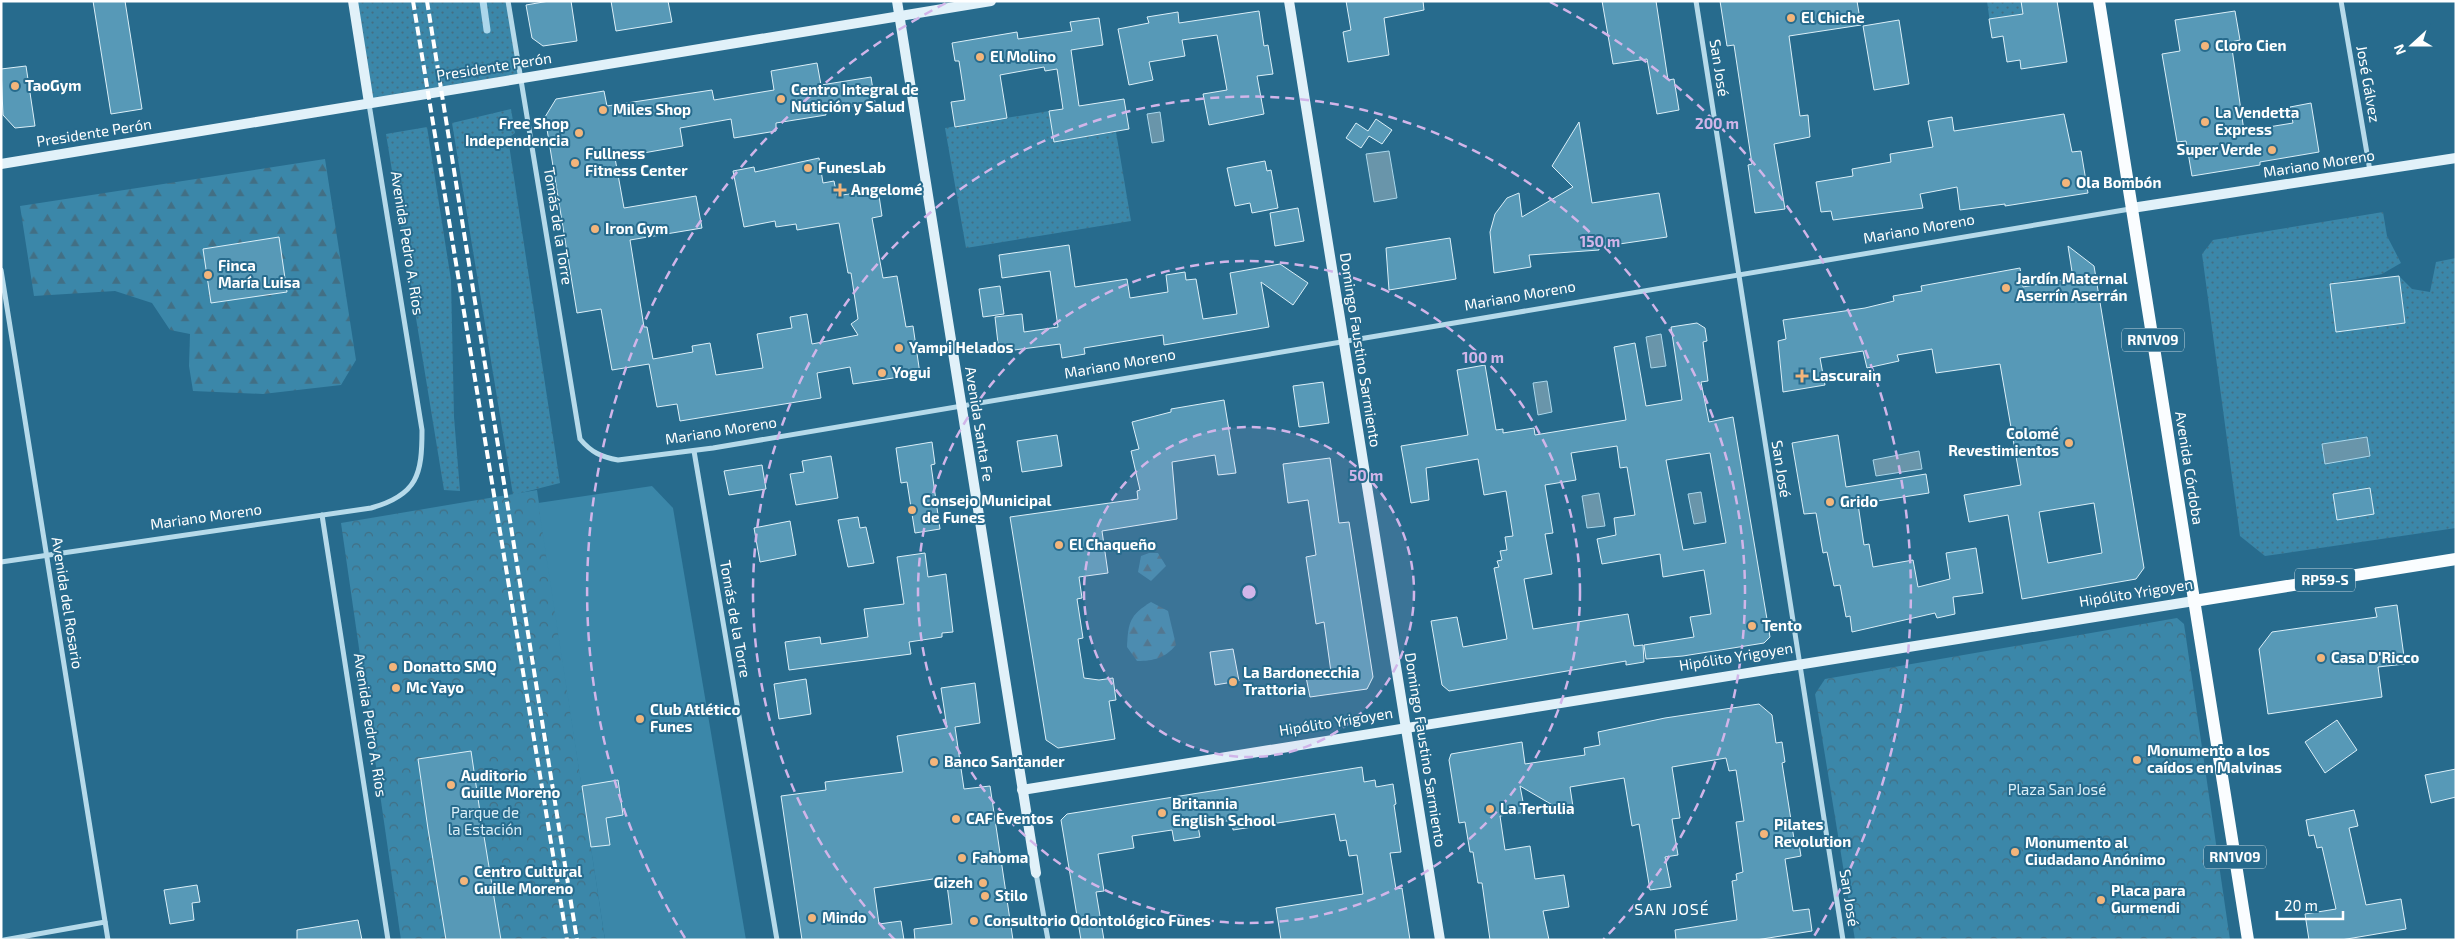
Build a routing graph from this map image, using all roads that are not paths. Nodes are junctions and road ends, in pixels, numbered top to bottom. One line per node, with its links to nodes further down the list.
1 (353, 1): 11 (main road, Avenida Pedro A. Ríos)
2 (508, 1): 10 (street, Tomás de la Torre)
3 (897, 1): 9 (main road, Avenida Santa Fe)
4 (991, 1): 9 (main road, Presidente Perón)
5 (1289, 1): 18 (main road, Domingo Faustino Sarmiento)
6 (1696, 1): 17 (street, San José)
7 (2099, 1): 15 (main road, Avenida Córdoba / RN1V09)
8 (2341, 1): 14 (street, José Gálvez)
9 (900, 16): 10 (main road, Presidente Perón); 19 (main road, Avenida Santa Fe)
10 (521, 78): 11 (main road, Presidente Perón); 20 (street, Tomás de la Torre)
11 (369, 103): 13 (main road, Presidente Perón); 22 (street, Avenida Pedro A. Ríos)
12 (2456, 158): 14 (main road, Mariano Moreno)
13 (1, 164)
14 (2370, 172): 15 (main road, Mariano Moreno)
15 (2132, 208): 17 (street, Mariano Moreno); 27 (main road, Avenida Córdoba / RN1V09)
16 (1, 270): 24 (street, Avenida del Rosario)
17 (1738, 275): 18 (street, Mariano Moreno); 28 (street, San José)
18 (1344, 341): 19 (street, Mariano Moreno); 29 (main road, Domingo Faustino Sarmiento)
19 (962, 406): 21 (street, Mariano Moreno); 30 (main road, Avenida Santa Fe)
20 (590, 451): 21 (street, Mariano Moreno)
21 (694, 451): 36 (street, Tomás de la Torre)
22 (410, 488): 23 (street, Mariano Moreno)
23 (322, 515): 24 (street, Mariano Moreno); 35 (street, Avenida Pedro A. Ríos)
24 (47, 555): 26 (street, Mariano Moreno); 32 (street, Avenida del Rosario)
25 (2456, 559): 27 (main road, Hipólito Yrigoyen / RP59-S)
26 (1, 562)
27 (2194, 601): 28 (main road, Hipólito Yrigoyen / RP59-S); 40 (main road, Avenida Córdoba / RN1V09)
28 (1799, 663): 29 (main road, Hipólito Yrigoyen / RP59-S); 39 (street, San José)
29 (1406, 727): 30 (main road, Hipólito Yrigoyen / RP59-S); 38 (main road, Domingo Faustino Sarmiento)
30 (1022, 790): 31 (main road, Avenida Santa Fe)
31 (1036, 874): 37 (street, Avenida Santa Fe)
32 (105, 922): 33 (street); 34 (street, Avenida del Rosario)
33 (4, 940)
34 (108, 940)
35 (388, 940)
36 (777, 940)
37 (1048, 940)
38 (1440, 940)
39 (1843, 940)
40 (2248, 940)

